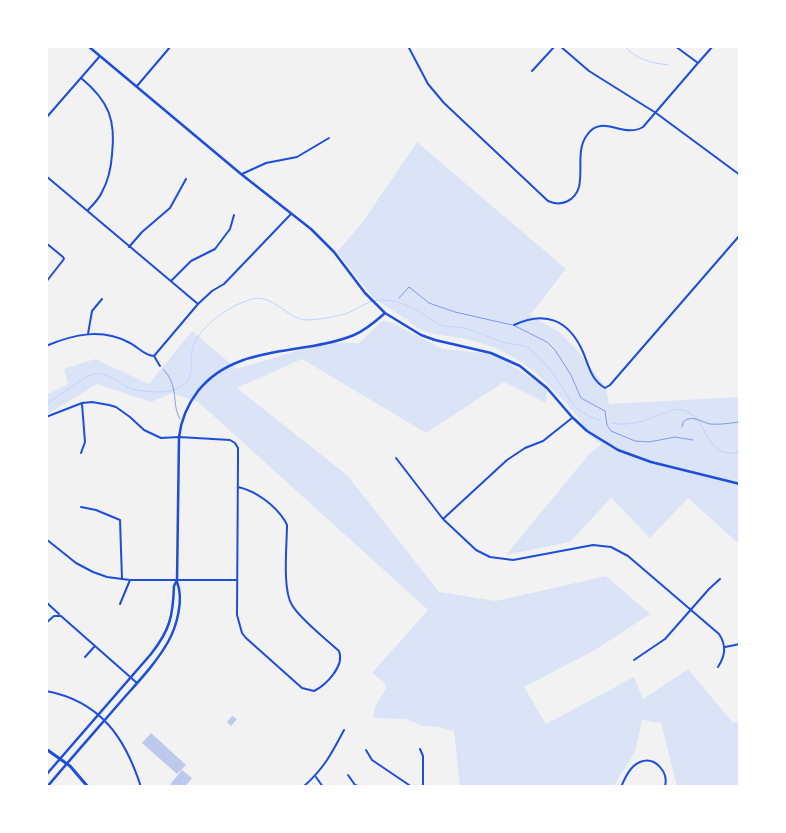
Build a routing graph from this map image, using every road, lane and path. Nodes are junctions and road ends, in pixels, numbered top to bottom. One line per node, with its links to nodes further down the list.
1 (88, 46): 8 (main road)
2 (171, 46): 12 (street)
3 (408, 46): 13 (street)
4 (555, 46): 10 (street)
5 (560, 46): 13 (street)
6 (675, 46): 9 (street)
7 (713, 46): 9 (street)
8 (100, 56): 11 (street); 12 (main road)
9 (698, 63): 13 (street)
10 (532, 71)
11 (81, 78): 14 (street); 20 (street)
12 (136, 87): 16 (main road)
13 (656, 113): 17 (street)
14 (46, 118)
15 (329, 138): 16 (street)
16 (241, 174): 21 (main road)
17 (740, 175)
18 (46, 176): 20 (street)
19 (186, 179): 25 (street)
20 (87, 211): 25 (street)
21 (291, 214): 30 (street); 31 (main road)
22 (234, 215): 26 (street)
23 (740, 235): 32 (street)
24 (46, 244): 27 (street)
25 (130, 247): 26 (street)
26 (171, 280): 30 (street)
27 (46, 282)
28 (399, 298): 32 (lane)
29 (102, 299): 33 (street)
30 (198, 304): 35 (street)
31 (385, 312): 39 (main road); 40 (main road)
32 (514, 325): 44 (lane)
33 (88, 334): 34 (street); 35 (street)
34 (46, 346)
35 (154, 356): 36 (street)
36 (160, 366): 40 (path)
37 (82, 403): 38 (street); 43 (street); 45 (street)
38 (46, 417)
39 (572, 417): 47 (main road); 50 (street)
40 (182, 422): 43 (main road)
41 (740, 422): 42 (path)
42 (682, 427)
43 (179, 436): 48 (street); 55 (main road)
44 (693, 440)
45 (81, 453)
46 (396, 458): 50 (street)
47 (740, 484)
48 (238, 487): 56 (street); 56 (street)
49 (81, 507): 52 (street)
50 (443, 520): 59 (street)
51 (46, 539): 52 (street)
52 (122, 579): 54 (street)
53 (720, 579): 59 (street)
54 (130, 580): 55 (street); 58 (street)
55 (177, 580): 56 (street); 68 (main road); 69 (main road)
56 (237, 580)
57 (46, 602): 60 (street)
58 (120, 604)
59 (691, 610): 64 (street); 66 (street)
60 (61, 616): 61 (street); 63 (street)
61 (46, 623)
62 (740, 644): 64 (street)
63 (95, 646): 65 (street); 68 (street)
64 (725, 647): 67 (street)
65 (85, 657)
66 (634, 660)
67 (718, 667)
68 (132, 677): 69 (street); 71 (main road)
69 (137, 683): 72 (main road)
70 (46, 691): 71 (street)
71 (99, 715): 72 (street); 77 (main road)
72 (105, 720): 78 (main road); 85 (street)
73 (344, 730): 81 (street)
74 (46, 749): 77 (highway)
75 (366, 750): 89 (street)
76 (420, 750): 90 (street)
77 (61, 758): 78 (highway); 79 (main road)
78 (68, 764): 83 (main road); 84 (highway)
79 (47, 775)
80 (348, 775): 82 (street)
81 (316, 776): 86 (street); 87 (street)
82 (354, 786): 88 (street)
83 (47, 787)
84 (88, 787)
85 (141, 787)
86 (303, 787)
87 (323, 787)
88 (361, 787)
89 (412, 787)
90 (423, 787)
91 (621, 787): 92 (street)
92 (665, 787)

